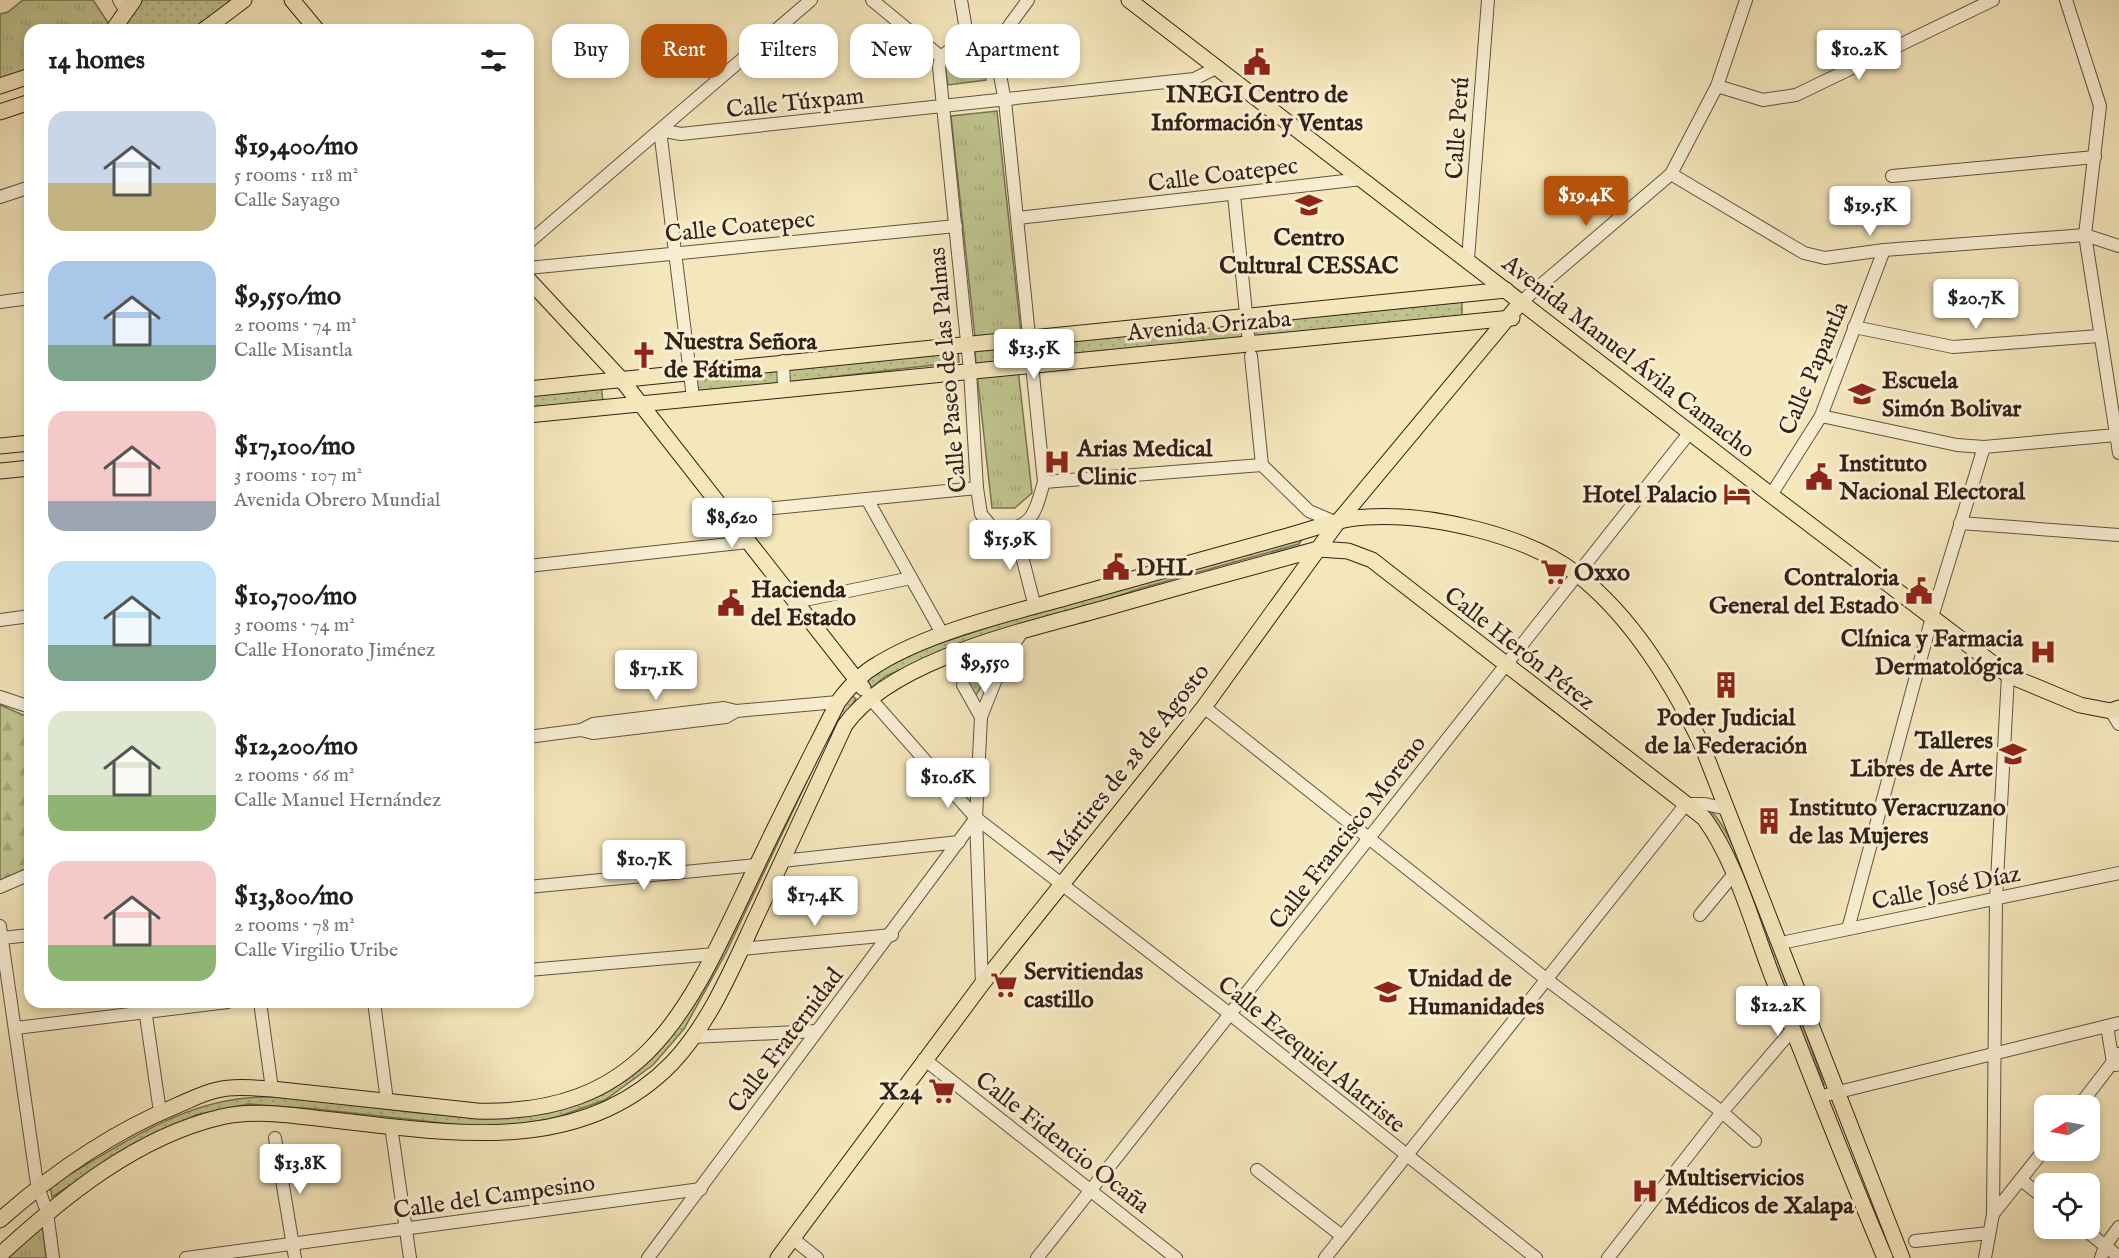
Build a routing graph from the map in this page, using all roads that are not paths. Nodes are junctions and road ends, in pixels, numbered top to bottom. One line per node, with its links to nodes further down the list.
1 (244, 0): 14 (main road)
2 (292, 0): 15 (main road)
3 (811, 0): 29 (street)
4 (872, 0): 19 (street)
5 (961, 0): 16 (street)
6 (1028, 0): 17 (street)
7 (1488, 0): 44 (street, Calle Perú)
8 (1746, 0): 24 (street)
9 (1993, 0): 24 (street)
10 (2066, 0): 30 (street)
11 (1137, 2): 20 (main road, Avenida Manuel Ávila Camacho)
12 (127, 4): 13 (main road)
13 (116, 24)
14 (212, 24)
15 (312, 24)
16 (965, 24)
17 (1010, 24)
18 (945, 54): 19 (street)
19 (941, 57): 27 (street, Calle Paseo de las Palmas)
20 (1218, 67): 25 (street, Calle Túxpam); 33 (main road, Avenida Manuel Ávila Camacho)
21 (24, 78): 23 (main road)
22 (1001, 78): 25 (street)
23 (0, 86)
24 (1717, 86): 31 (street)
25 (1005, 101): 27 (street, Calle Túxpam); 37 (street)
26 (24, 104): 28 (main road)
27 (944, 108): 29 (street, Calle Túxpam); 38 (street, Calle Paseo de las Palmas)
28 (0, 112)
29 (660, 130): 40 (street); 43 (street)
30 (2095, 157): 32 (street); 39 (street)
31 (1671, 174): 42 (street); 51 (street)
32 (1892, 176)
33 (1362, 179): 35 (street, Calle Coatepec); 44 (main road, Avenida Manuel Ávila Camacho)
34 (24, 189): 36 (street)
35 (1234, 195): 37 (street, Calle Coatepec); 52 (street)
36 (0, 196)
37 (1018, 218): 58 (street)
38 (956, 226): 43 (street, Calle Coatepec); 59 (street, Calle Paseo de las Palmas)
39 (2085, 235): 41 (street); 42 (street); 57 (street)
40 (534, 238)
41 (2119, 246)
42 (1884, 250): 56 (street, Calle Papantla)
43 (677, 253): 45 (street, Calle Coatepec); 64 (street)
44 (1468, 259): 47 (main road, Avenida Manuel Ávila Camacho)
45 (534, 267)
46 (534, 285): 65 (main road)
47 (1506, 290): 48 (main road, Avenida Orizaba); 51 (main road, Avenida Manuel Ávila Camacho)
48 (1467, 294): 52 (main road, Avenida Orizaba); 55 (main road)
49 (24, 299): 50 (street)
50 (0, 302)
51 (1521, 302): 53 (main road, Avenida Manuel Ávila Camacho); 54 (main road, Mártires de 28 de Agosto)
52 (1247, 314): 58 (main road, Avenida Orizaba); 60 (street)
53 (1535, 314): 54 (main road, Avenida Orizaba); 72 (main road, Avenida Manuel Ávila Camacho)
54 (1507, 319): 55 (main road, Avenida Orizaba); 86 (main road, Mártires de 28 de Agosto)
55 (1466, 323): 60 (main road, Avenida Orizaba)
56 (1854, 327): 57 (street); 71 (street, Calle Papantla)
57 (2099, 336): 73 (street)
58 (1029, 338): 59 (main road, Avenida Orizaba); 62 (street)
59 (967, 344): 61 (main road, Avenida Orizaba); 63 (street, Calle Paseo de las Palmas)
60 (1250, 349): 62 (main road, Avenida Orizaba); 78 (street)
61 (783, 361): 64 (main road, Avenida Orizaba); 67 (street)
62 (1031, 364): 63 (main road, Avenida Orizaba); 81 (street)
63 (970, 371): 67 (main road, Avenida Orizaba); 82 (street, Calle Paseo de las Palmas)
64 (690, 372): 65 (main road, Avenida Orizaba); 68 (street)
65 (621, 379): 66 (main road, Avenida Orizaba); 69 (main road)
66 (534, 388)
67 (784, 388): 68 (main road, Avenida Orizaba)
68 (693, 398): 69 (main road, Avenida Orizaba)
69 (640, 405): 70 (main road, Avenida Orizaba); 85 (main road)
70 (534, 415)
71 (1821, 416): 76 (street); 83 (street, Calle Papantla)
72 (1690, 432): 83 (main road, Avenida Manuel Ávila Camacho); 93 (street, Calle Francisco Moreno)
73 (2116, 435): 76 (street); 77 (street)
74 (24, 444): 75 (main road)
75 (0, 446)
76 (1984, 447): 87 (street)
77 (2119, 453)
78 (1262, 465): 81 (street); 86 (street)
79 (24, 469): 80 (main road)
80 (0, 471)
81 (1044, 482): 88 (street)
82 (977, 488): 84 (street); 88 (street, Calle Paseo de las Palmas)
83 (1771, 495): 98 (main road, Avenida Manuel Ávila Camacho)
84 (867, 499): 85 (street); 94 (street)
85 (725, 513): 90 (main road)
86 (1337, 523): 91 (main road, Mártires de 28 de Agosto); 93 (main road); 96 (main road)
87 (1960, 524): 89 (street); 98 (street)
88 (1015, 529): 96 (street)
89 (2119, 535)
90 (748, 542): 92 (street); 95 (main road)
91 (1318, 549): 100 (main road, Calle Herón Pérez); 102 (main road, Calle Herón Pérez); 110 (main road, Mártires de 28 de Agosto)
92 (534, 565)
93 (1577, 574): 102 (street, Calle Francisco Moreno); 116 (main road)
94 (911, 578): 95 (street); 101 (street)
95 (795, 602): 104 (main road)
96 (1035, 607): 101 (main road)
97 (24, 617): 99 (street)
98 (1932, 617): 103 (main road, Avenida Manuel Ávila Camacho); 130 (street)
99 (0, 620)
100 (1022, 632): 107 (main road, Calle Herón Pérez); 112 (street)
101 (943, 635): 104 (main road)
102 (1506, 666): 115 (main road, Calle Herón Pérez); 118 (street, Calle Francisco Moreno)
103 (2008, 675): 111 (main road, Avenida Manuel Ávila Camacho); 128 (street)
104 (856, 680): 107 (main road); 108 (main road)
105 (963, 685): 112 (street)
106 (0, 697): 109 (street)
107 (870, 698): 117 (street, Calle Ezequiel Alatriste); 120 (main road, Calle Herón Pérez)
108 (838, 702): 114 (street); 121 (main road)
109 (24, 705)
110 (1204, 707): 118 (street); 125 (main road, Mártires de 28 de Agosto)
111 (2116, 711): 113 (street)
112 (981, 717): 117 (street)
113 (2119, 724)
114 (534, 736)
115 (1686, 804): 116 (street); 123 (main road, Calle Herón Pérez); 138 (street)
116 (1727, 809): 134 (main road)
117 (976, 818): 119 (street, Calle Fraternidad); 125 (street, Calle Ezequiel Alatriste); 139 (street)
118 (1367, 839): 138 (street); 144 (street, Calle Francisco Moreno)
119 (959, 842): 120 (street); 133 (street, Calle Fraternidad)
120 (782, 861): 135 (main road, Calle Herón Pérez)
121 (757, 865): 126 (street); 136 (main road)
122 (2119, 873): 128 (street, Calle José Díaz)
123 (1733, 874): 129 (street); 147 (main road, Calle Herón Pérez)
124 (24, 877): 127 (street)
125 (1061, 884): 139 (main road, Mártires de 28 de Agosto); 144 (street, Calle Ezequiel Alatriste)
126 (534, 886)
127 (0, 887)
128 (1996, 899): 130 (street, Calle José Díaz); 150 (street)
129 (1700, 915)
130 (1848, 928): 134 (street, Calle José Díaz)
131 (1, 932): 132 (street); 146 (street)
132 (24, 934)
133 (891, 935): 135 (street); 148 (street, Calle Fraternidad)
134 (1781, 943): 154 (main road)
135 (741, 950): 149 (main road, Calle Herón Pérez)
136 (716, 954): 137 (street); 157 (main road)
137 (534, 969)
138 (1546, 979): 159 (street); 163 (street)
139 (982, 984): 151 (main road, Mártires de 28 de Agosto)
140 (133, 1008): 146 (street)
141 (145, 1008): 158 (street)
142 (261, 1008): 153 (street)
143 (375, 1008): 157 (street)
144 (1230, 1014): 163 (street, Calle Ezequiel Alatriste); 170 (street, Calle Francisco Moreno)
145 (2113, 1025): 150 (street); 152 (street)
146 (16, 1028): 167 (street)
147 (1793, 1029): 156 (main road, Calle Herón Pérez); 159 (street)
148 (817, 1032): 149 (street); 168 (street, Calle Fraternidad)
149 (693, 1037): 160 (main road, Calle Herón Pérez)
150 (1994, 1056): 154 (street); 172 (street)
151 (924, 1059): 170 (street, Calle Fidencio Ocaña); 178 (main road, Mártires de 28 de Agosto)
152 (2117, 1061): 155 (street)
153 (272, 1089): 157 (main road); 158 (main road)
154 (1837, 1093): 156 (street); 199 (main road)
155 (2088, 1095)
156 (1818, 1097): 198 (main road, Calle Herón Pérez)
157 (387, 1101)
158 (160, 1112): 167 (main road)
159 (1722, 1112): 162 (street); 197 (street)
160 (391, 1126): 171 (main road, Calle Herón Pérez); 175 (street)
161 (275, 1138): 181 (street)
162 (1755, 1141)
163 (1405, 1156): 177 (street); 196 (street, Calle Ezequiel Alatriste)
164 (2036, 1161): 166 (street)
165 (1257, 1170): 177 (street)
166 (2021, 1180): 169 (street); 172 (street)
167 (38, 1187): 171 (street); 173 (main road)
168 (701, 1189): 175 (street, Calle del Campesino); 190 (street, Calle Fraternidad)
169 (2034, 1190)
170 (1090, 1191): 193 (street, Calle Francisco Moreno); 194 (street, Calle Fidencio Ocaña)
171 (47, 1212): 183 (main road, Calle Herón Pérez); 186 (street)
172 (1993, 1214): 176 (street)
173 (0, 1220)
174 (2119, 1227): 182 (street)
175 (406, 1229): 181 (street, Calle del Campesino); 189 (street)
176 (1989, 1233): 180 (street); 200 (street)
177 (1342, 1236): 184 (street)
178 (792, 1238): 191 (main road, Mártires de 28 de Agosto); 192 (street)
179 (2097, 1239): 182 (street)
180 (1915, 1241)
181 (293, 1244): 187 (street, Calle del Campesino); 188 (street)
182 (2106, 1246): 185 (street); 201 (street)
183 (0, 1254)
184 (1328, 1254): 195 (street)
185 (2119, 1257)
186 (53, 1258)
187 (186, 1258)
188 (295, 1258)
189 (410, 1258)
190 (648, 1258)
191 (778, 1258)
192 (817, 1258)
193 (1037, 1258)
194 (1176, 1258)
195 (1342, 1258)
196 (1536, 1258)
197 (1608, 1258)
198 (1885, 1258)
199 (1902, 1258)
200 (1985, 1258)
201 (2101, 1258)

